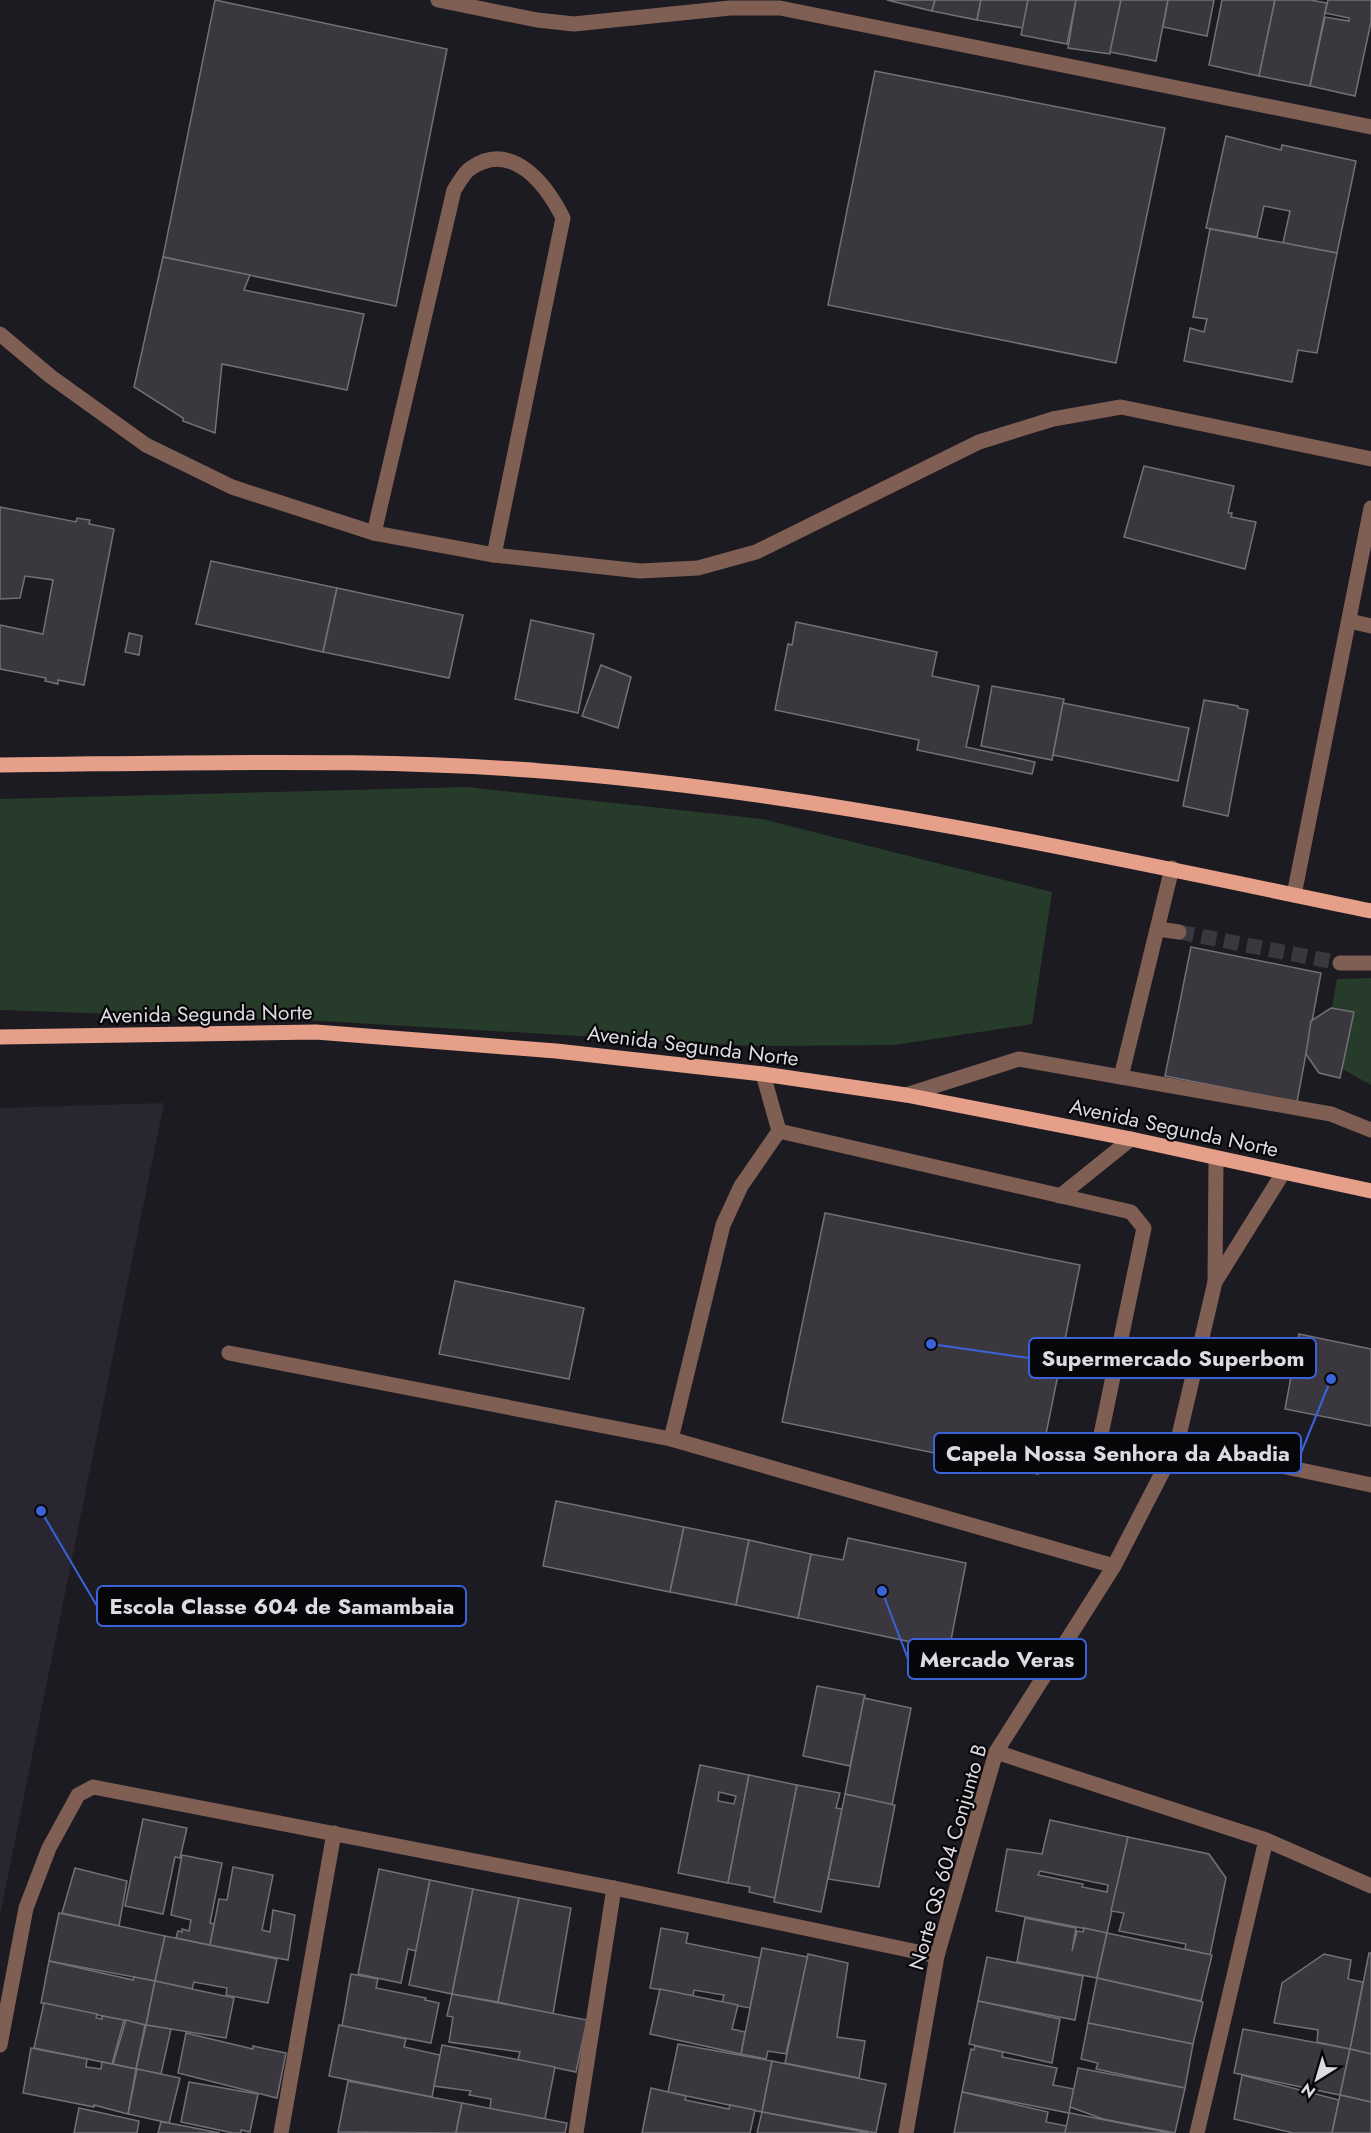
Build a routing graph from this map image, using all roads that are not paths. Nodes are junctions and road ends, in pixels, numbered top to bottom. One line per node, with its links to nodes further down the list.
1 (438, 0): 2 (street)
2 (1371, 127)
3 (0, 334): 6 (street)
4 (1371, 459): 7 (street)
5 (1371, 508): 8 (street)
6 (374, 533): 7 (street); 7 (street)
7 (494, 555)
8 (1348, 621): 9 (street); 12 (street)
9 (1371, 626)
10 (0, 765): 11 (main road)
11 (1172, 868): 12 (main road); 14 (street)
12 (1294, 895): 13 (main road)
13 (1371, 911)
14 (1158, 928): 15 (street); 20 (street)
15 (1179, 932)
16 (1340, 963): 17 (street)
17 (1371, 963)
18 (0, 1037): 19 (main road, Avenida Segunda Norte)
19 (763, 1074): 21 (main road, Avenida Segunda Norte); 23 (street)
20 (1121, 1077): 21 (street); 22 (street)
21 (906, 1095): 24 (main road, Avenida Segunda Norte)
22 (1371, 1130)
23 (779, 1131): 28 (street); 31 (street)
24 (1131, 1139): 25 (main road, Avenida Segunda Norte); 28 (street)
25 (1216, 1159): 26 (main road, Avenida Segunda Norte); 29 (street, Norte QS 604 Conjunto B)
26 (1282, 1173): 27 (main road, Avenida Segunda Norte); 29 (street, Norte QS 604 Conjunto B)
27 (1371, 1191)
28 (1060, 1196): 32 (street)
29 (1215, 1282): 32 (street, Norte QS 604 Conjunto B)
30 (229, 1353): 31 (street)
31 (671, 1439): 34 (street)
32 (1177, 1444): 33 (street); 34 (street, Norte QS 604 Conjunto B)
33 (1371, 1485)
34 (1114, 1566): 35 (street, Norte QS 604 Conjunto B)
35 (996, 1752): 37 (street); 40 (street, Norte QS 604 Conjunto B)
36 (334, 1833): 39 (street); 41 (street); 42 (street)
37 (1266, 1840): 38 (street); 45 (street)
38 (1371, 1886)
39 (614, 1888): 40 (street); 43 (street)
40 (937, 1956): 44 (street, Norte QS 604 Conjunto B)
41 (0, 2043)
42 (281, 2133)
43 (576, 2133)
44 (906, 2133)
45 (1197, 2133)

